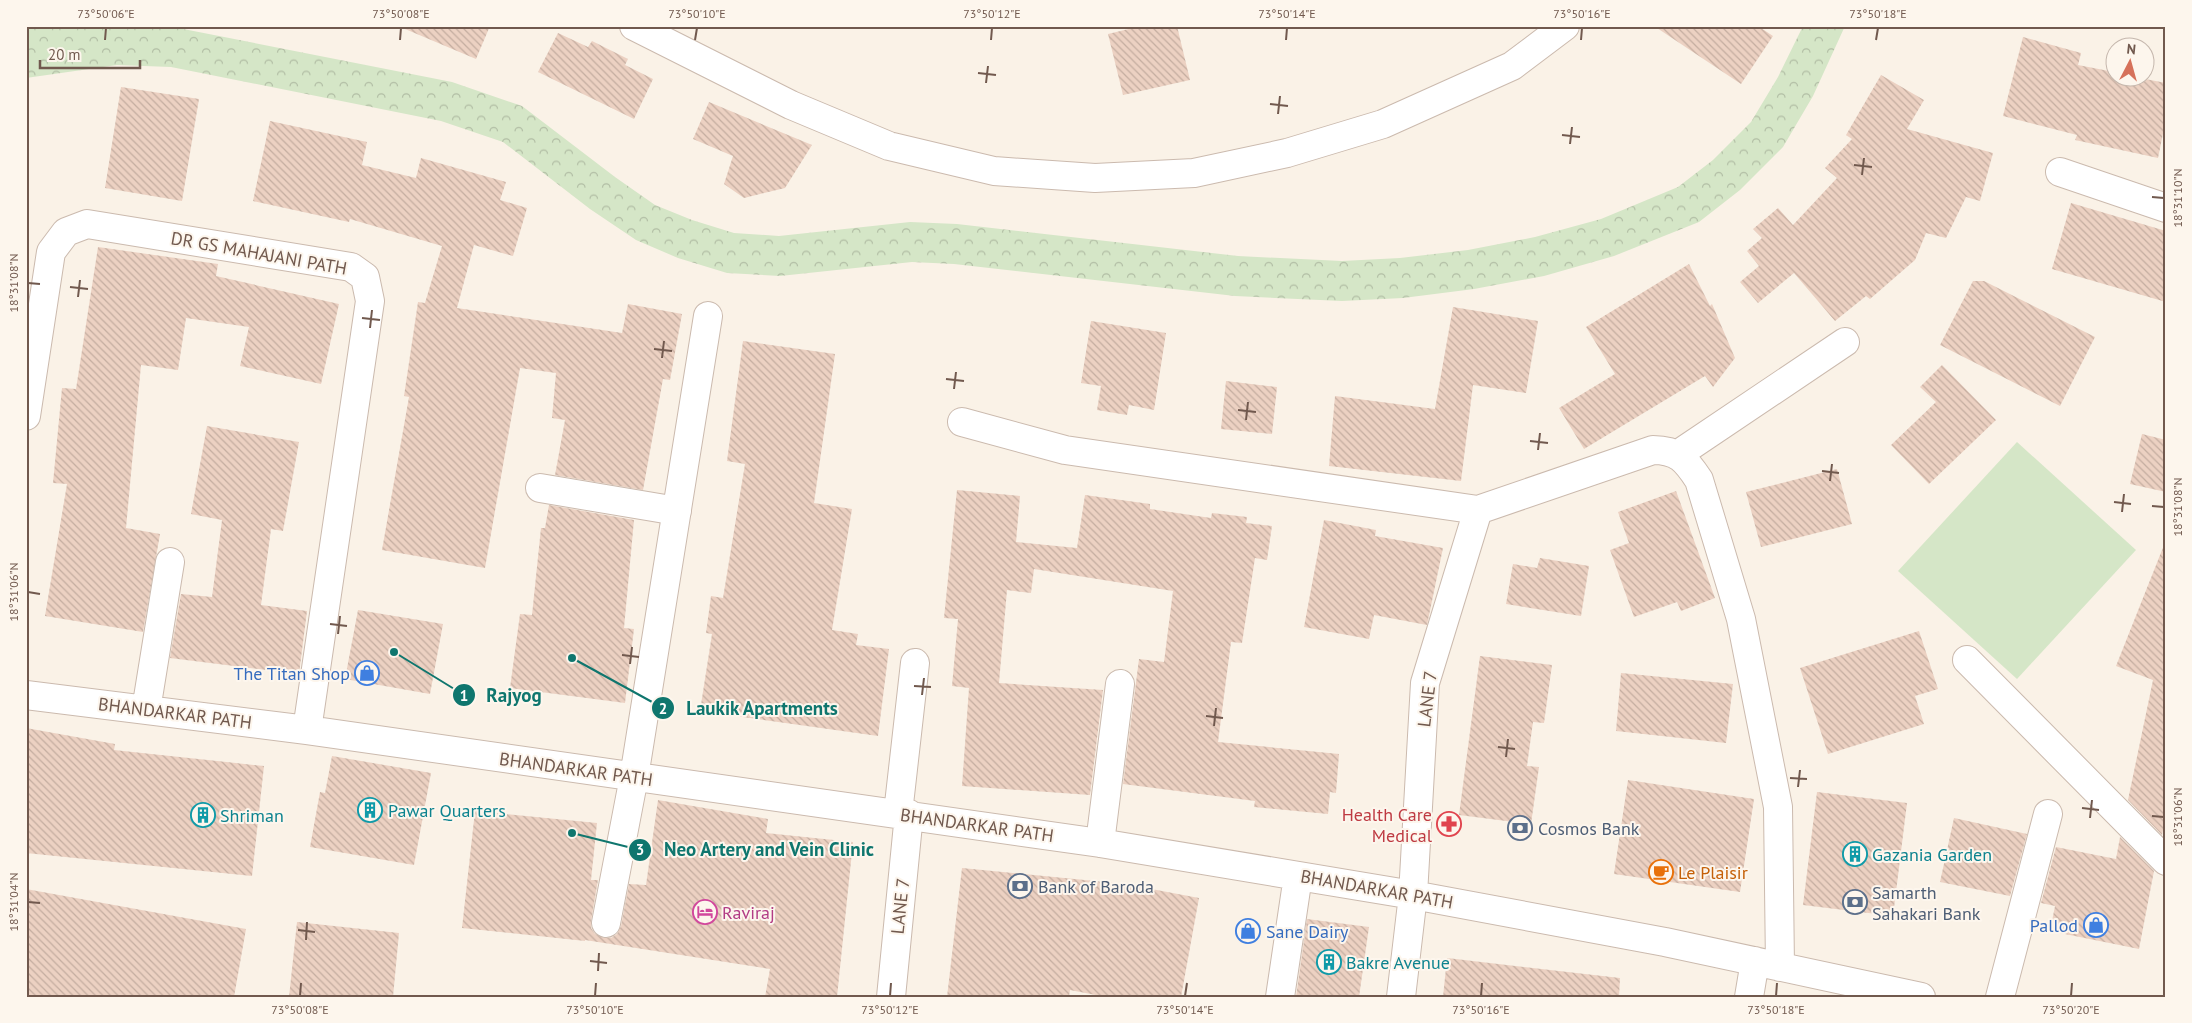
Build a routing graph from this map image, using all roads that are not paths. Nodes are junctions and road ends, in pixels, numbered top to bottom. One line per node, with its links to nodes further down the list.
1 (1565, 26): 2 (street)
2 (645, 29)
3 (2060, 172): 4 (street)
4 (2166, 208)
5 (708, 316): 12 (street)
6 (1845, 342): 9 (street)
7 (26, 416): 19 (street, DR GS MAHAJANI PATH)
8 (962, 422): 11 (street)
9 (1677, 454): 11 (street); 28 (street)
10 (540, 488): 12 (street)
11 (1478, 510): 26 (street, LANE 7)
12 (677, 511): 20 (street)
13 (170, 562): 18 (street)
14 (1967, 660): 24 (street)
15 (915, 663): 21 (street, LANE 7)
16 (1120, 684): 23 (street)
17 (26, 695): 18 (street, BHANDARKAR PATH)
18 (146, 710): 19 (street, BHANDARKAR PATH)
19 (307, 730): 20 (street, BHANDARKAR PATH)
20 (634, 777): 21 (street, BHANDARKAR PATH); 27 (street)
21 (904, 814): 23 (street, BHANDARKAR PATH); 29 (street, LANE 7)
22 (2048, 814): 34 (street)
23 (1100, 843): 25 (street, BHANDARKAR PATH)
24 (2166, 861)
25 (1298, 876): 26 (street, BHANDARKAR PATH); 30 (street)
26 (1413, 895): 28 (street, BHANDARKAR PATH); 31 (street, LANE 7)
27 (606, 923)
28 (1768, 964): 32 (street); 33 (street, BHANDARKAR PATH)
29 (891, 997)
30 (1280, 997)
31 (1401, 997)
32 (1749, 997)
33 (1921, 997)
34 (2000, 997)

